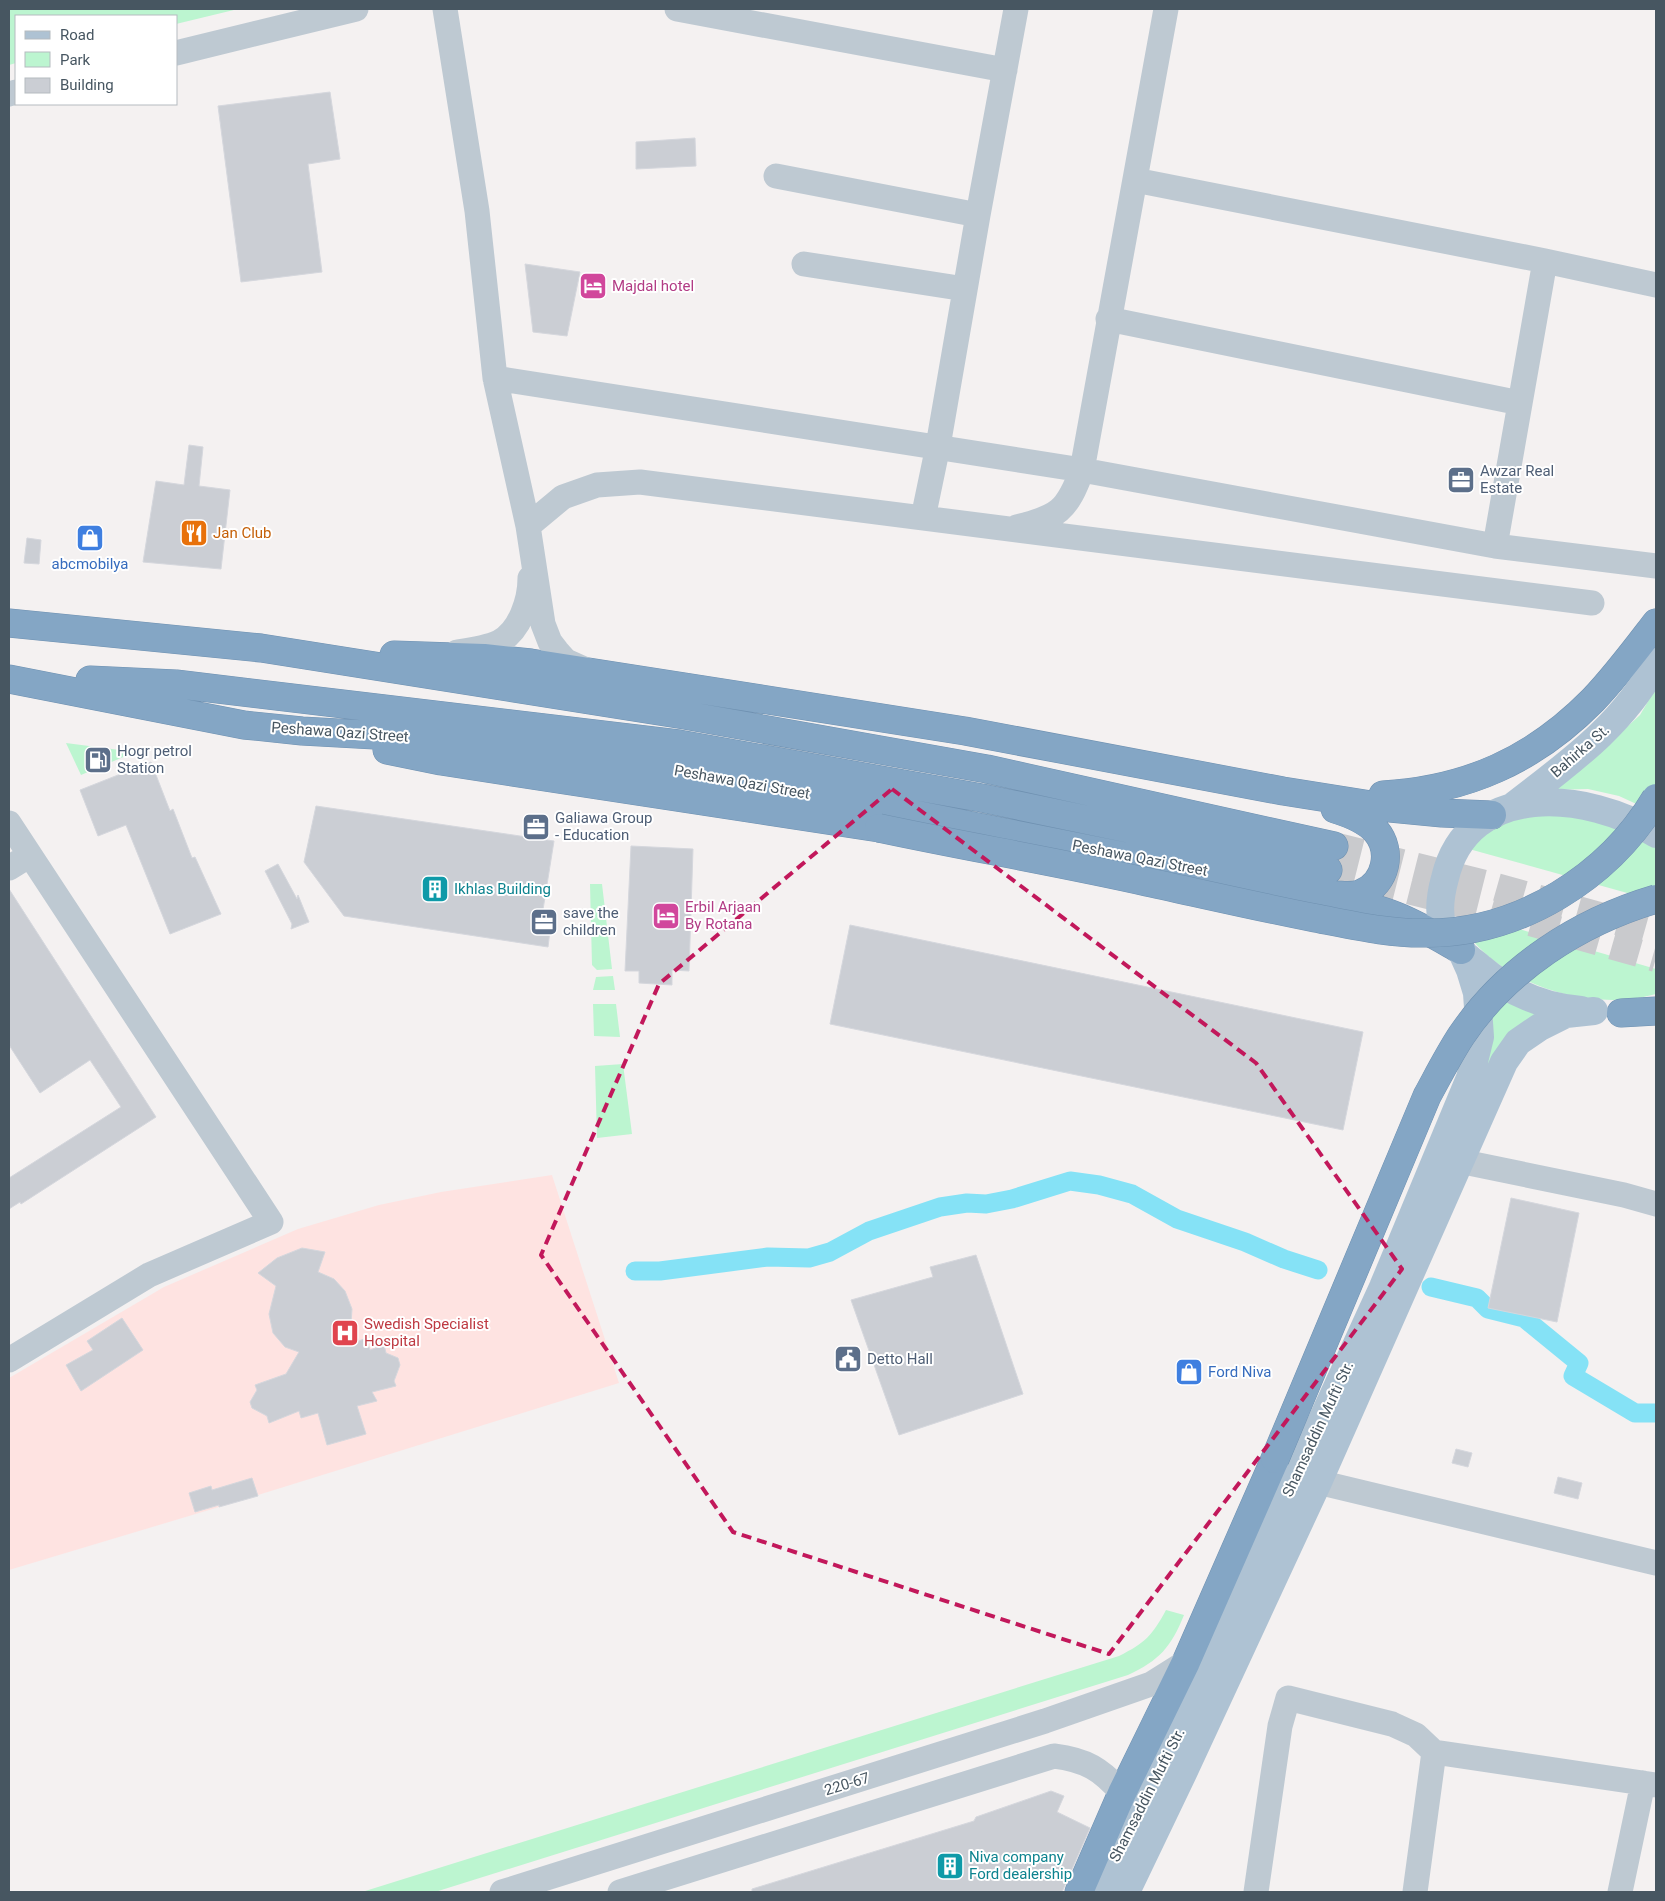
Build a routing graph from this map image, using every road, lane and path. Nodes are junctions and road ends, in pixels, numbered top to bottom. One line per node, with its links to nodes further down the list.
1 (356, 9): 6 (street)
2 (444, 9): 16 (street)
3 (677, 9): 7 (street)
4 (1016, 9): 7 (street)
5 (1166, 9): 9 (street)
6 (178, 53)
7 (1005, 70): 10 (street)
8 (776, 176): 10 (street)
9 (1134, 180): 11 (street); 15 (street)
10 (978, 215): 14 (street)
11 (1545, 262): 13 (street); 17 (street)
12 (804, 264): 14 (street)
13 (1656, 286)
14 (965, 289): 18 (street)
15 (1108, 319): 17 (street); 19 (street)
16 (495, 378): 18 (street); 21 (street)
17 (1520, 403): 23 (street)
18 (938, 446): 19 (street); 20 (street)
19 (1082, 470): 22 (street); 23 (street)
20 (923, 518): 21 (street); 22 (street)
21 (528, 526): 29 (street); 31 (street)
22 (1010, 529): 25 (street)
23 (1495, 546): 24 (street)
24 (1656, 566)
25 (1592, 603)
26 (9, 623): 28 (highway, Peshawa Qazi Street)
27 (1656, 623): 34 (highway)
28 (261, 648): 29 (highway, Peshawa Qazi Street); 42 (highway, Peshawa Qazi Street)
29 (436, 656): 31 (highway, Peshawa Qazi Street)
30 (1656, 662): 37 (main road, Bahirka St.)
31 (591, 672): 34 (highway, Peshawa Qazi Street)
32 (9, 678): 33 (highway, Peshawa Qazi Street); 42 (highway, Peshawa Qazi Street)
33 (302, 731): 36 (highway, bridge); 42 (highway, Peshawa Qazi Street)
34 (1236, 782): 35 (highway, Peshawa Qazi Street)
35 (1283, 791): 37 (highway, Peshawa Qazi Street); 42 (highway)
36 (1656, 798)
37 (1502, 811): 39 (main road, Peshawa Qazi Street); 44 (main road, Peshawa Qazi Street)
38 (9, 823): 40 (street)
39 (1656, 834)
40 (30, 855): 41 (street); 50 (street)
41 (9, 868)
42 (1326, 870): 44 (highway, Peshawa Qazi Street)
43 (1656, 899): 53 (highway, bridge)
44 (1461, 950): 47 (main road, Peshawa Qazi Street); 62 (main road, Shamsaddin Mufti Str.)
45 (1656, 1004): 47 (main road, Peshawa Qazi Street)
46 (1656, 1011): 47 (highway, Peshawa Qazi Street)
47 (1608, 1012): 48 (main road, Shamsaddin Mufti Str.)
48 (1459, 1161): 49 (street); 51 (main road, Shamsaddin Mufti Str.)
49 (1656, 1204)
50 (9, 1360)
51 (1318, 1482): 52 (street); 63 (main road, Shamsaddin Mufti Str.)
52 (1656, 1563)
53 (1186, 1662): 54 (street, 220-67); 58 (highway)
54 (1046, 1721): 56 (street); 59 (street, 220-67)
55 (1434, 1752): 57 (street); 64 (street); 65 (street)
56 (1054, 1756): 58 (street); 60 (street)
57 (1650, 1784): 66 (street)
58 (1122, 1793): 61 (highway)
59 (502, 1892)
60 (620, 1892)
61 (1079, 1892)
62 (1096, 1892)
63 (1126, 1892)
64 (1256, 1892)
65 (1415, 1892)
66 (1620, 1892)

